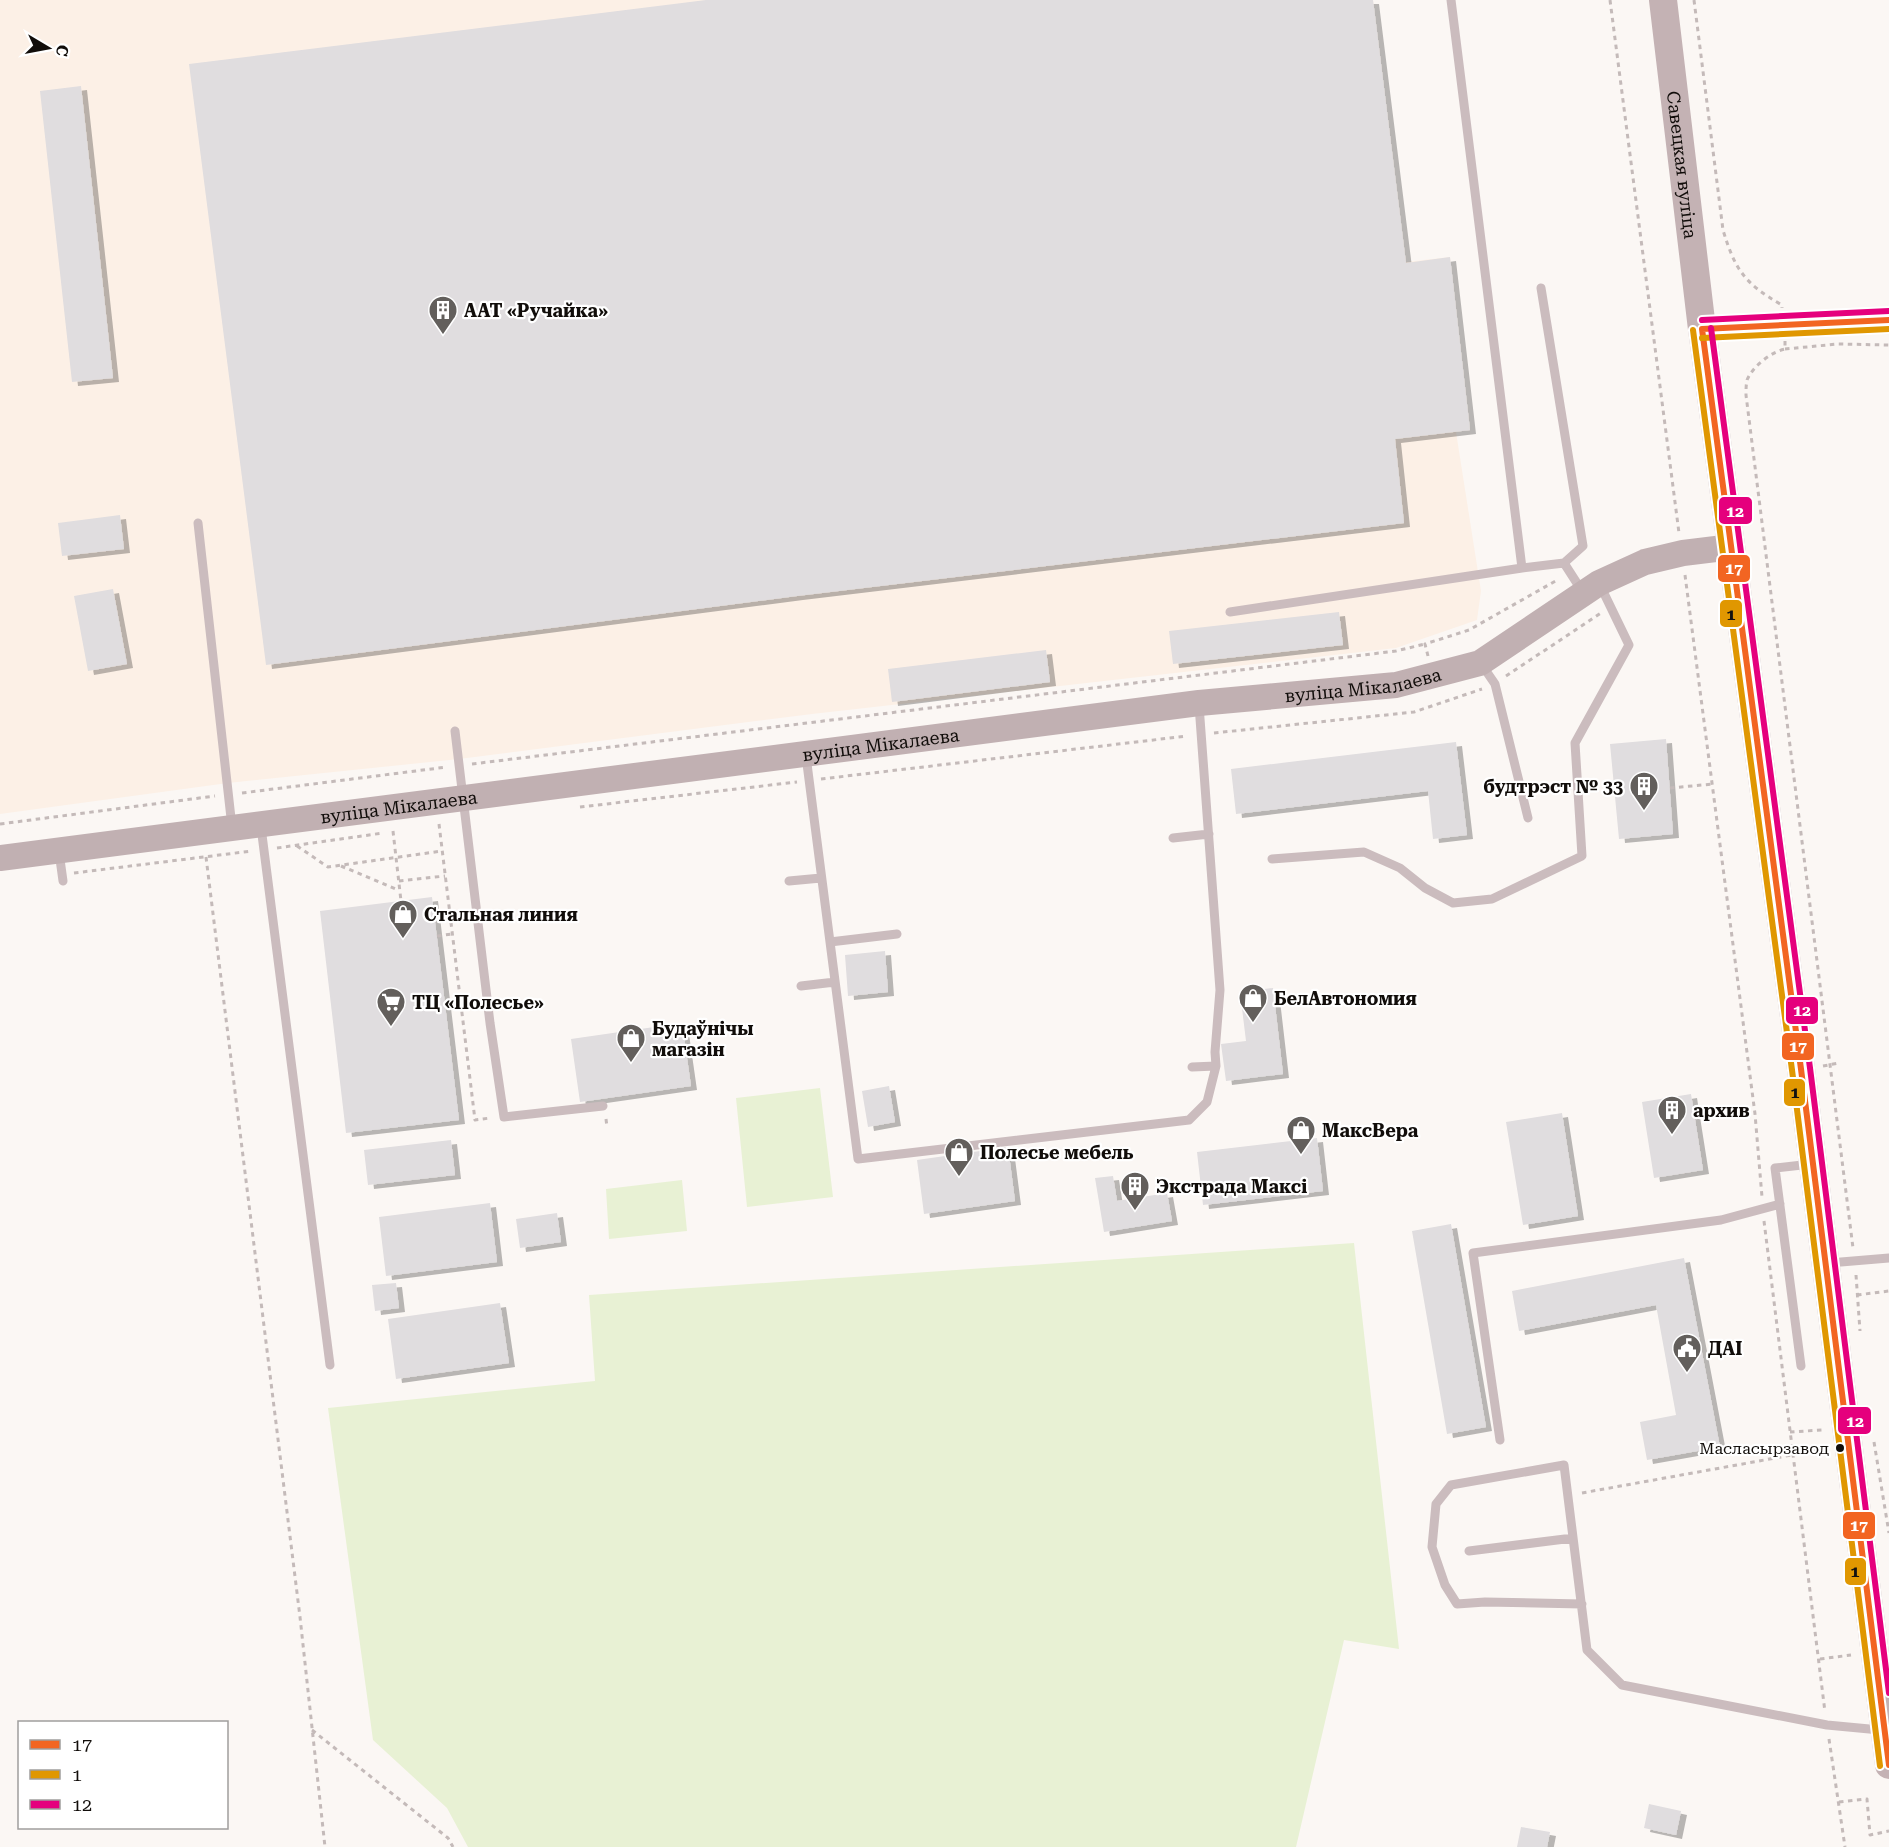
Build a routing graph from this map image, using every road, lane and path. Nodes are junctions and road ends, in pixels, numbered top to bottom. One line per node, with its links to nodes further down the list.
1 (1451, 0): 15 (lane)
2 (1610, 0): 13 (path)
3 (1663, 0): 8 (main road, Савецкая вуліца)
4 (1694, 0): 7 (path)
5 (1541, 288): 14 (lane)
6 (1889, 320): 7 (street)
7 (1784, 325): 8 (street); 10 (path)
8 (1702, 329): 12 (main road, Савецкая вуліца)
9 (1889, 345): 10 (path)
10 (1785, 348): 66 (path)
11 (198, 523): 28 (lane)
12 (1732, 547): 13 (main road, вуліца Мікалаева); 63 (main road, Савецкая вуліца)
13 (1683, 553): 16 (main road, вуліца Мікалаева)
14 (1564, 563): 15 (lane); 16 (lane)
15 (1522, 568): 17 (lane)
16 (1584, 584): 18 (path); 19 (main road, вуліца Мікалаева); 44 (lane)
17 (1230, 612)
18 (1425, 644): 20 (path); 25 (path)
19 (1480, 663): 20 (main road, вуліца Мікалаева); 30 (lane)
20 (1433, 676): 21 (main road, вуліца Мікалаева); 22 (path)
21 (1199, 703): 24 (main road, вуліца Мікалаева); 36 (lane)
22 (1439, 704)
23 (455, 731): 25 (lane)
24 (806, 753): 29 (main road, вуліца Мікалаева); 47 (lane)
25 (460, 766): 28 (path); 29 (lane)
26 (1713, 784): 27 (path)
27 (1670, 788)
28 (229, 795): 31 (path); 34 (lane)
29 (464, 797): 33 (main road, вуліца Мікалаева); 62 (lane)
30 (1528, 818)
31 (0, 824)
32 (439, 824): 39 (path)
33 (261, 825): 34 (main road, вуліца Мікалаева); 71 (lane)
34 (233, 829): 40 (main road, вуліца Мікалаева)
35 (393, 831): 43 (path)
36 (1209, 834): 37 (lane); 59 (lane)
37 (1173, 838)
38 (295, 845): 45 (path)
39 (442, 851): 43 (path); 46 (path)
40 (59, 852): 42 (main road, вуліца Мікалаева); 48 (lane)
41 (206, 857): 83 (path)
42 (0, 858)
43 (396, 858): 45 (path); 49 (path)
44 (1272, 859)
45 (339, 866): 51 (path)
46 (445, 876): 49 (path); 53 (path)
47 (821, 878): 50 (lane); 56 (lane)
48 (63, 881)
49 (399, 881): 51 (path)
50 (789, 881)
51 (399, 891): 52 (path)
52 (401, 901)
53 (452, 934): 55 (path); 62 (path)
54 (897, 934): 56 (lane)
55 (437, 936)
56 (830, 942): 57 (lane)
57 (835, 982): 58 (lane); 59 (lane)
58 (801, 986)
59 (1216, 1066): 60 (lane)
60 (1192, 1067)
61 (603, 1106): 62 (lane)
62 (504, 1117)
63 (1814, 1164): 64 (lane); 67 (main road, Савецкая вуліца)
64 (1780, 1204): 72 (lane); 75 (lane)
65 (1889, 1258): 66 (lane)
66 (1855, 1260): 67 (lane); 69 (path)
67 (1826, 1264): 84 (main road, Савецкая вуліца)
68 (1889, 1291): 69 (path)
69 (1857, 1295): 70 (path)
70 (1860, 1334)
71 (330, 1365)
72 (1801, 1366)
73 (1822, 1430): 74 (path)
74 (1790, 1432)
75 (1500, 1440)
76 (1873, 1440): 79 (path)
77 (1792, 1455): 78 (path)
78 (1568, 1496): 80 (lane); 82 (lane)
79 (1889, 1533)
80 (1573, 1538): 81 (lane); 82 (lane)
81 (1469, 1551)
82 (1582, 1604): 84 (lane)
83 (312, 1729): 88 (path); 89 (path)
84 (1887, 1730): 85 (main road, Савецкая вуліца)
85 (1889, 1765)
86 (1839, 1802): 87 (path)
87 (1889, 1832)
88 (325, 1847)
89 (453, 1847)

